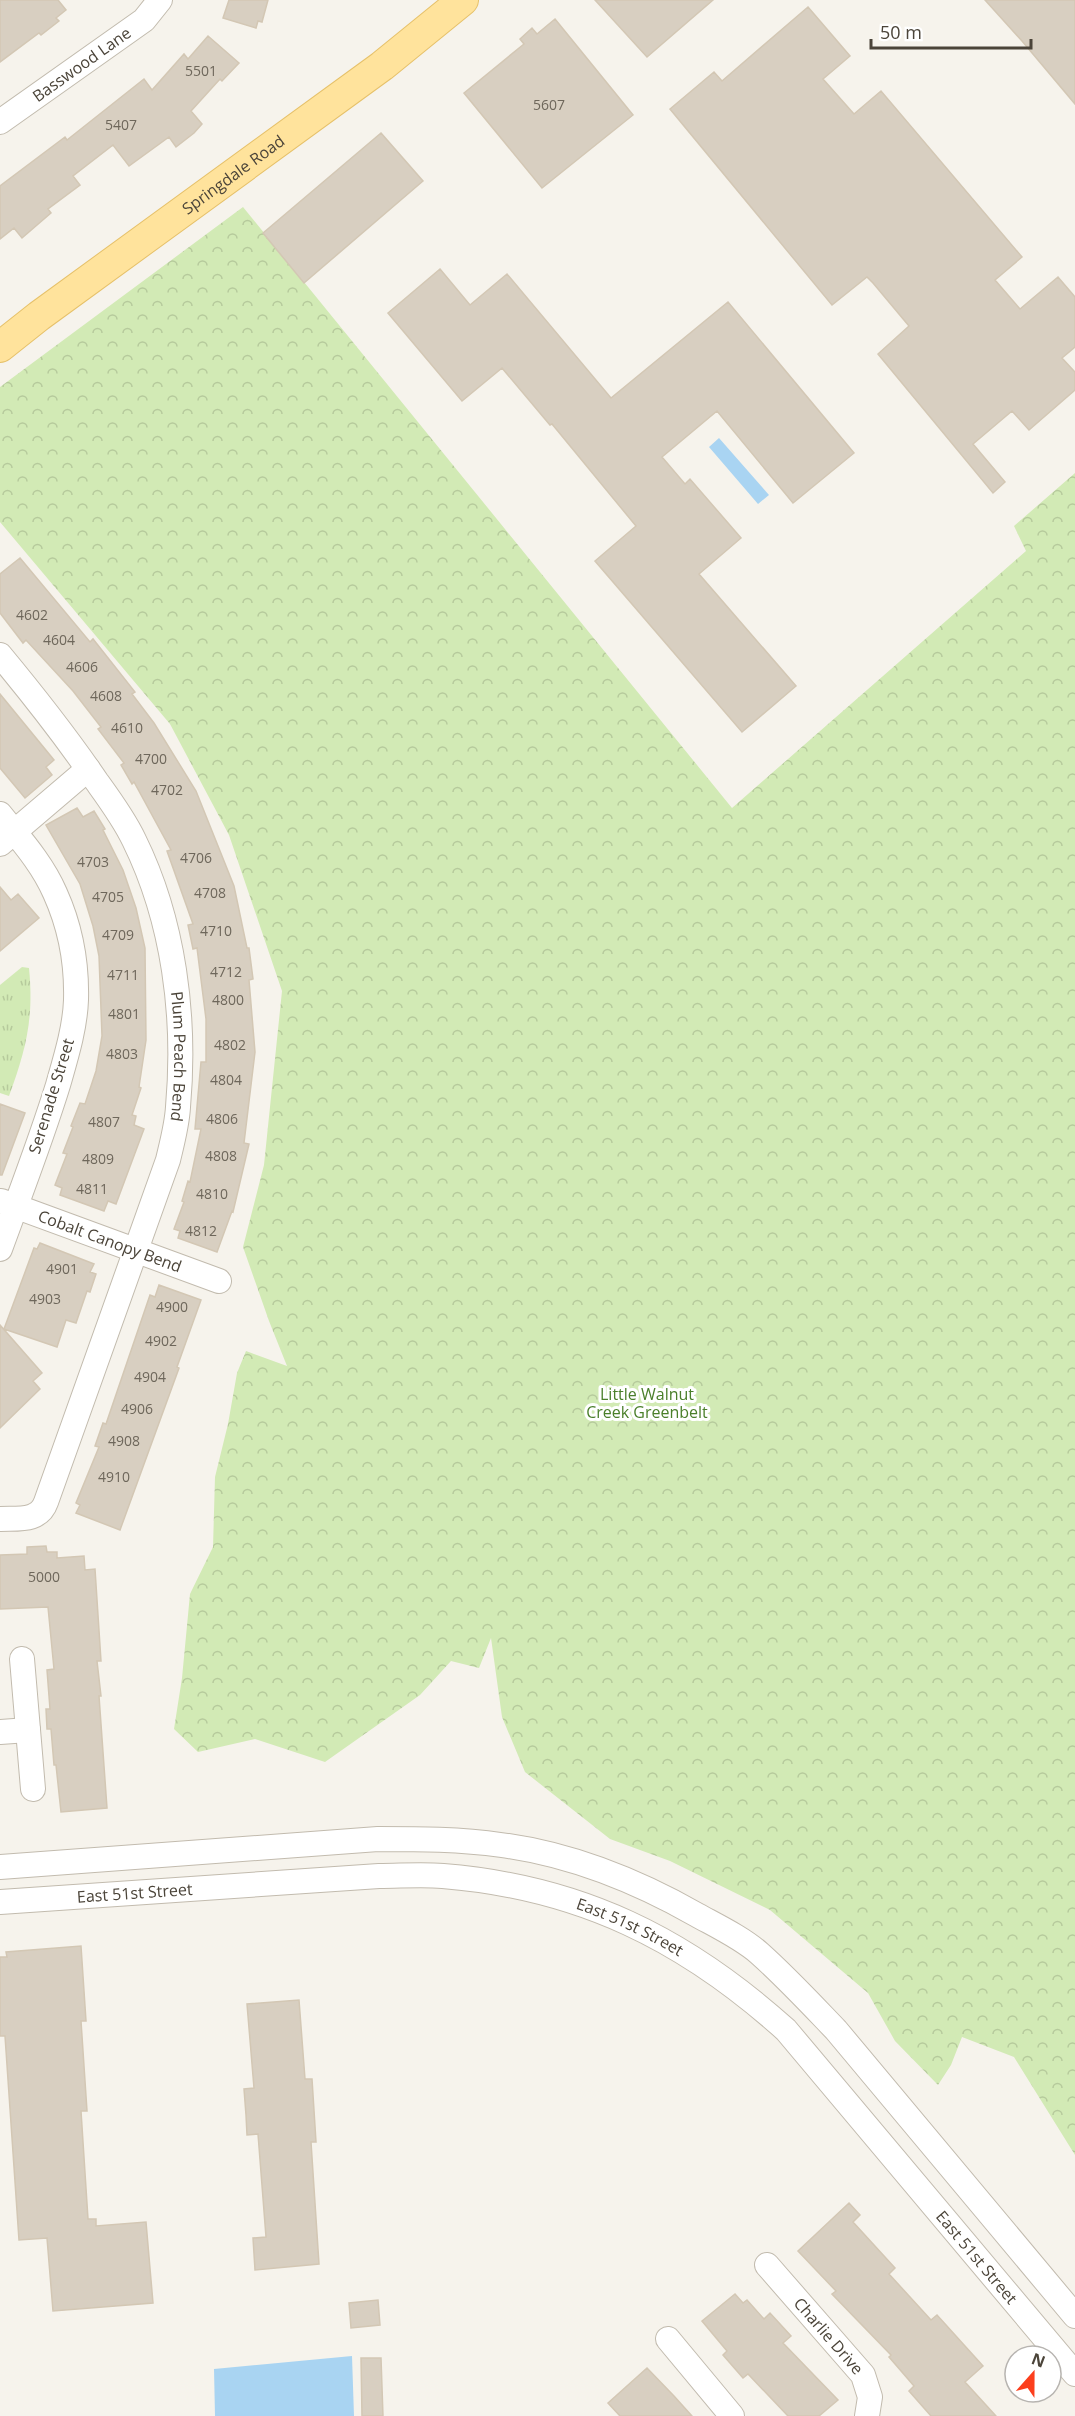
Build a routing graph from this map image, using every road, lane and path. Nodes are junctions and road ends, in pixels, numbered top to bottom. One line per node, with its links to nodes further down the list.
1 (160, 0): 3 (street, Basswood Lane)
2 (463, 0): 4 (main road, Springdale Road)
3 (0, 122)
4 (0, 347)
5 (0, 655): 6 (street, Plum Peach Bend)
6 (88, 769): 7 (street); 10 (street, Plum Peach Bend)
7 (5, 830): 8 (street, Serenade Street)
8 (8, 1203): 9 (street, Serenade Street); 10 (street, Cobalt Canopy Bend)
9 (0, 1249)
10 (137, 1252): 11 (street, Cobalt Canopy Bend); 12 (street, Plum Peach Bend)
11 (219, 1281)
12 (0, 1519)
13 (22, 1659): 14 (street)
14 (28, 1730): 15 (street); 16 (street)
15 (0, 1732)
16 (33, 1788)
17 (164, 1856): 18 (street, East 51st Street); 19 (street); 22 (street, East 51st Street)
18 (0, 1867)
19 (165, 1890): 20 (street, East 51st Street); 24 (street, East 51st Street)
20 (0, 1902)
21 (767, 2265): 26 (street, Charlie Drive)
22 (1075, 2316)
23 (668, 2339): 25 (street)
24 (1075, 2374)
25 (732, 2416)
26 (867, 2416)

